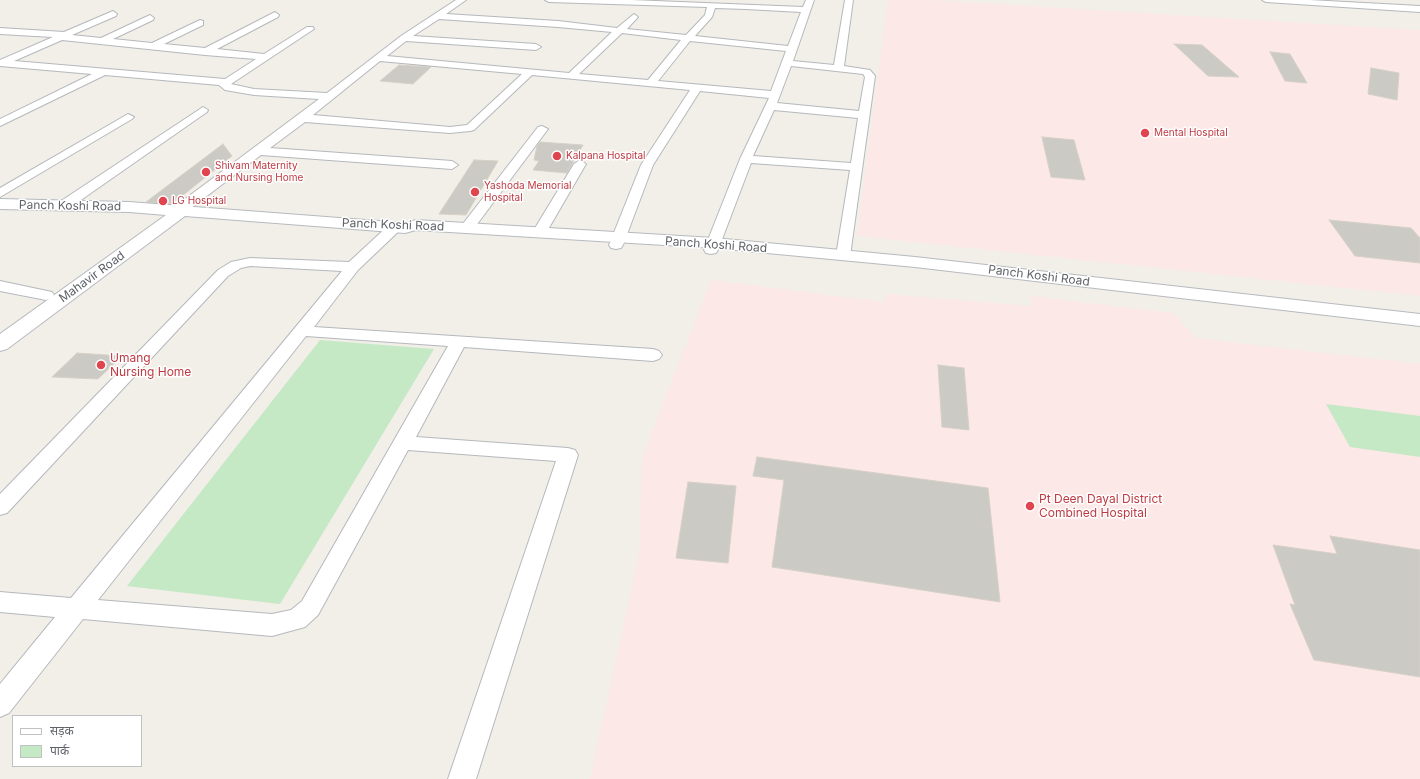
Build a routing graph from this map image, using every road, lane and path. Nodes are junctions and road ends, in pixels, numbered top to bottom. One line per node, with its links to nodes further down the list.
1 (462, 0): 13 (street)
2 (549, 0): 6 (street)
3 (849, 0): 32 (street)
4 (1266, 0): 9 (street)
5 (1357, 0): 9 (street)
6 (690, 3): 8 (street)
7 (808, 5): 8 (street); 26 (street)
8 (711, 6): 22 (street)
9 (1366, 6): 10 (street)
10 (1420, 8)
11 (113, 14): 20 (street)
12 (276, 15): 27 (street)
13 (438, 16): 19 (street); 21 (street)
14 (634, 17): 19 (street)
15 (150, 18): 23 (street)
16 (200, 23): 24 (street)
17 (310, 29): 28 (street)
18 (0, 31): 20 (street)
19 (618, 31): 22 (street); 35 (street)
20 (63, 36): 23 (street); 30 (street)
21 (404, 38): 25 (street); 29 (street)
22 (687, 39): 26 (street); 37 (street)
23 (104, 40): 24 (street)
24 (153, 46): 27 (street)
25 (536, 47)
26 (792, 49): 31 (street)
27 (205, 52): 28 (street)
28 (266, 57): 36 (street)
29 (378, 58): 34 (street); 40 (street)
30 (0, 63): 33 (street)
31 (786, 63): 32 (street); 39 (street)
32 (839, 67): 43 (street)
33 (105, 71): 36 (street); 46 (street)
34 (530, 72): 35 (street); 45 (street)
35 (571, 76): 37 (street)
36 (225, 82): 40 (street)
37 (650, 84): 38 (street)
38 (698, 87): 39 (street); 59 (street)
39 (775, 95): 41 (street)
40 (329, 96): 45 (street)
41 (769, 106): 43 (street); 49 (street)
42 (203, 110): 54 (street)
43 (865, 115): 52 (street)
44 (128, 117): 53 (street)
45 (303, 118): 48 (street)
46 (0, 123)
47 (542, 129): 57 (street)
48 (258, 151): 51 (street); 55 (street)
49 (746, 159): 52 (street); 60 (street)
50 (580, 164): 58 (street)
51 (452, 165)
52 (856, 167): 61 (street)
53 (2, 202): 54 (street, Panch Koshi Road)
54 (63, 206): 55 (street, Panch Koshi Road)
55 (181, 208): 56 (street, Panch Koshi Road); 64 (street); 70 (street, Mahavir Road)
56 (400, 227): 57 (street, Panch Koshi Road); 59 (street); 62 (street)
57 (467, 228): 58 (street, Panch Koshi Road)
58 (539, 233): 59 (street, Panch Koshi Road)
59 (618, 241): 60 (street)
60 (712, 247): 61 (street, Panch Koshi Road); 68 (street)
61 (843, 256): 65 (street, Panch Koshi Road)
62 (353, 267): 67 (street); 73 (street)
63 (0, 286): 64 (street)
64 (46, 295): 66 (street)
65 (1420, 320)
66 (0, 326)
67 (303, 331): 69 (street); 75 (street)
68 (1420, 334)
69 (459, 342): 71 (street); 72 (street)
70 (0, 344)
71 (652, 355)
72 (404, 443): 75 (street); 77 (street)
73 (0, 507)
74 (0, 602): 75 (street)
75 (78, 608): 76 (street)
76 (0, 704)
77 (462, 779)

